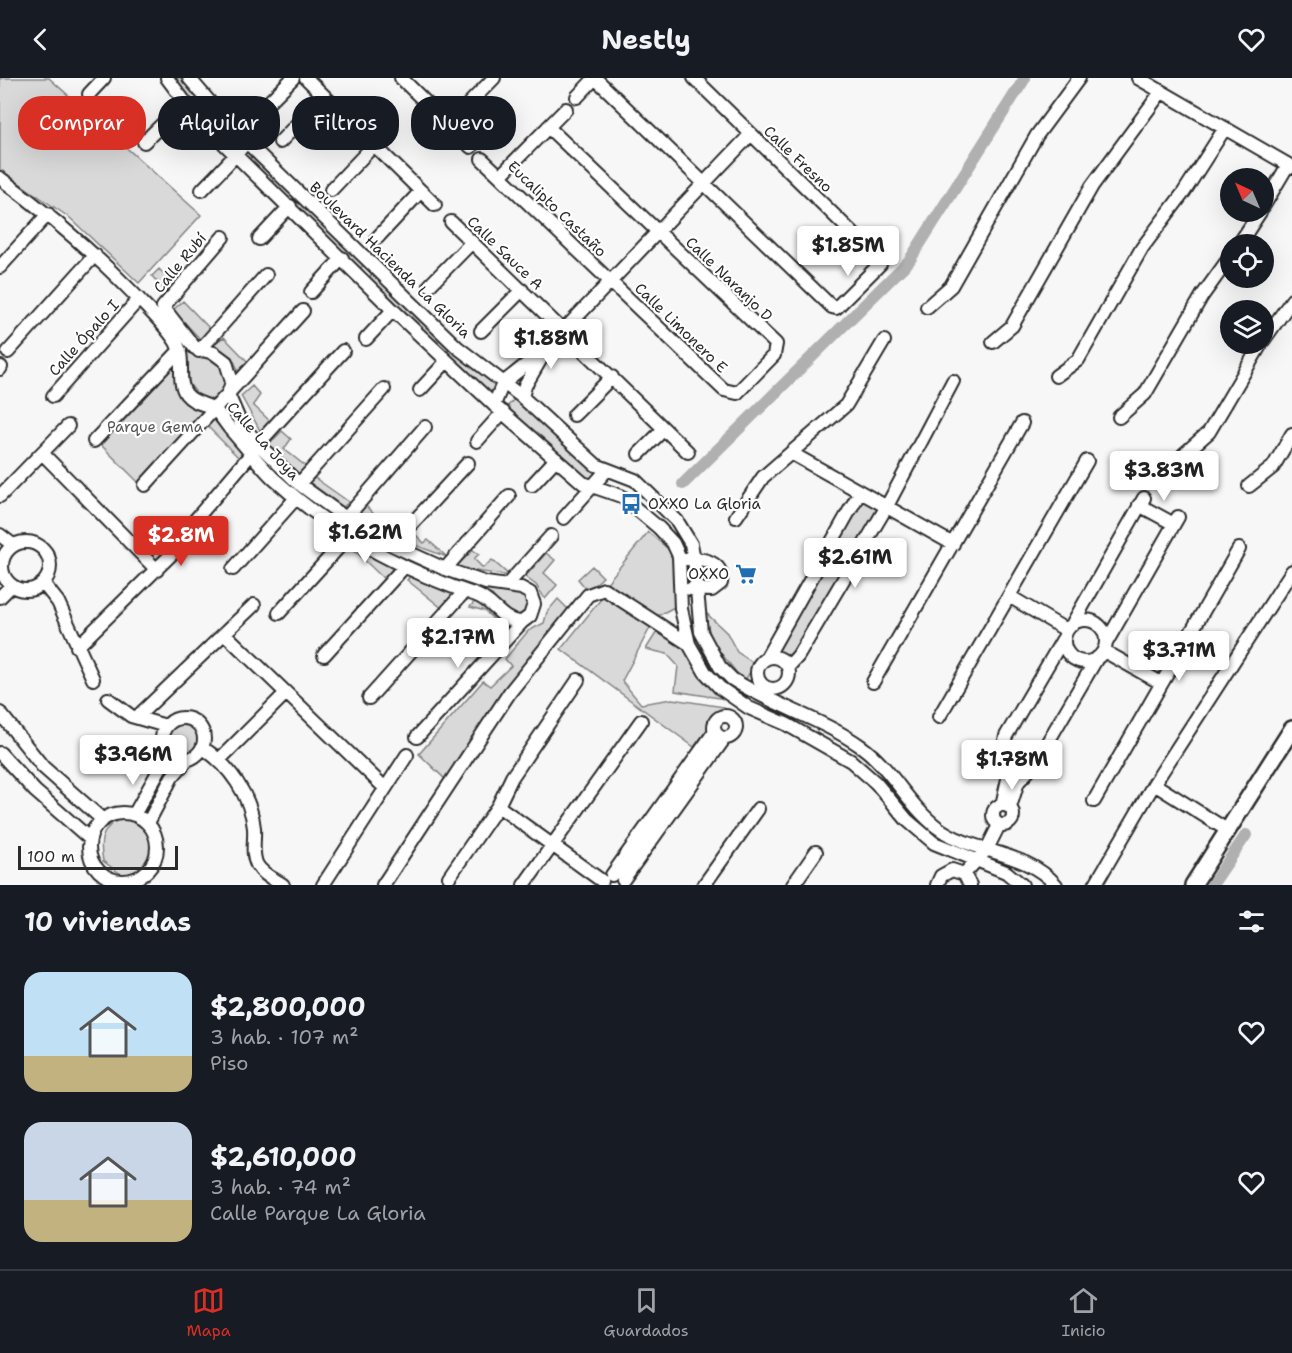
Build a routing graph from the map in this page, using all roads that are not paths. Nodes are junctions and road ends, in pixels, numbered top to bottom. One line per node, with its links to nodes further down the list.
1 (104, 78): 13 (street)
2 (167, 78): 14 (street, Boulevard Hacienda La Gloria)
3 (189, 78): 15 (street, Boulevard Hacienda La Gloria)
4 (293, 78): 16 (street)
5 (306, 78): 17 (street)
6 (401, 78): 18 (street)
7 (494, 78): 19 (street)
8 (595, 78): 20 (street); 39 (street)
9 (694, 78): 26 (street, Calle Fresno)
10 (1079, 78): 66 (street)
11 (1138, 78): 12 (street)
12 (1161, 92): 24 (street); 75 (street)
13 (89, 94)
14 (180, 96)
15 (204, 96)
16 (275, 96)
17 (324, 96)
18 (419, 96)
19 (476, 96)
20 (577, 97)
21 (566, 109): 22 (street)
22 (548, 127): 37 (street); 48 (street, Calle Naranjo D)
23 (158, 128): 27 (street)
24 (1225, 128): 36 (street); 83 (street)
25 (292, 129): 28 (street)
26 (751, 134): 39 (street); 39 (street, Calle Fresno)
27 (146, 140)
28 (280, 142)
29 (232, 150): 34 (street, Boulevard Hacienda La Gloria)
30 (240, 150): 34 (street)
31 (254, 150): 55 (street, Boulevard Hacienda La Gloria)
32 (369, 150): 41 (street)
33 (379, 150): 43 (street)
34 (237, 154): 40 (street); 45 (street, Boulevard Hacienda La Gloria)
35 (482, 159): 37 (street, Eucalipto Castaño)
36 (1290, 166): 42 (street)
37 (501, 176): 60 (street, Eucalipto Castaño)
38 (0, 178): 46 (street)
39 (704, 184): 48 (street)
40 (202, 190)
41 (331, 190)
42 (1274, 190)
43 (421, 192): 44 (street); 50 (street)
44 (435, 205)
45 (290, 206): 51 (street); 54 (street, Boulevard Hacienda La Gloria)
46 (48, 214): 53 (street); 56 (street)
47 (451, 222): 52 (street, Calle Sauce A)
48 (658, 232): 60 (street); 90 (street, Calle Naranjo D)
49 (223, 237): 67 (street, Calle Rubí)
50 (377, 238)
51 (259, 239)
52 (472, 242): 61 (street); 62 (street, Calle Sauce A)
53 (95, 255): 64 (street); 80 (street)
54 (342, 258): 59 (street, Boulevard Hacienda La Gloria); 63 (street)
55 (369, 264): 59 (street); 86 (street, Boulevard Hacienda La Gloria)
56 (0, 267)
57 (1220, 271): 96 (street)
58 (266, 275): 78 (street)
59 (359, 275): 68 (street, Boulevard Hacienda La Gloria)
60 (611, 282): 71 (street); 90 (street, Calle Limonero E)
61 (430, 285)
62 (522, 290): 71 (street, Calle Sauce A); 72 (street)
63 (311, 292)
64 (139, 299): 77 (street); 91 (street, Calle Ópalo I)
65 (1292, 300): 70 (street)
66 (927, 307)
67 (164, 310): 78 (street, Calle La Joya)
68 (393, 310): 73 (street); 82 (street, Boulevard Hacienda La Gloria)
69 (303, 311): 89 (street)
70 (1274, 325)
71 (564, 330): 76 (street); 84 (street, Calle Sauce A)
72 (481, 331)
73 (366, 339)
74 (884, 341): 108 (street)
75 (993, 342)
76 (547, 348): 86 (street); 92 (street)
77 (180, 350): 93 (street, Calle La Joya); 103 (street)
78 (199, 351): 89 (street, Calle La Joya)
79 (343, 351): 105 (street)
80 (8, 352)
81 (1255, 354): 110 (street)
82 (446, 362): 88 (street); 94 (street, Boulevard Hacienda La Gloria)
83 (1056, 376)
84 (612, 377): 95 (street); 101 (street, Calle Sauce A)
85 (953, 381): 124 (street)
86 (503, 383): 92 (street, Boulevard Hacienda La Gloria); 94 (street)
87 (384, 389): 115 (street)
88 (420, 390)
89 (228, 394): 93 (street); 99 (street, Calle La Joya)
90 (732, 394)
91 (53, 396)
92 (522, 397): 114 (street, Boulevard Hacienda La Gloria)
93 (214, 409): 99 (street, Calle La Joya); 116 (street)
94 (498, 409): 104 (street); 111 (street, Boulevard Hacienda La Gloria)
95 (574, 415)
96 (1119, 417)
97 (1022, 423): 134 (street)
98 (68, 426): 107 (street)
99 (236, 426): 105 (street, Calle La Joya)
100 (425, 428): 125 (street)
101 (664, 429): 106 (street, Calle Sauce A); 109 (street)
102 (1292, 434): 118 (street)
103 (94, 441)
104 (477, 441)
105 (255, 449): 115 (street, Calle La Joya); 123 (street, Calle La Joya); 128 (street)
106 (688, 452)
107 (42, 453): 121 (street); 144 (street)
108 (791, 453): 120 (street); 127 (street)
109 (639, 454)
110 (1183, 455)
111 (556, 459): 117 (street); 119 (street, Boulevard Hacienda La Gloria)
112 (1087, 461): 152 (street)
113 (468, 463): 136 (street)
114 (606, 471): 119 (street); 139 (street, Boulevard Hacienda La Gloria)
115 (299, 483): 125 (street, Calle La Joya)
116 (146, 484)
117 (532, 485)
118 (1249, 486)
119 (593, 488): 126 (street); 140 (street, Boulevard Hacienda La Gloria)
120 (860, 492): 124 (street); 163 (street)
121 (0, 496)
122 (509, 496): 143 (street)
123 (296, 498): 132 (street, Calle La Joya); 142 (street)
124 (887, 506): 134 (street); 164 (street)
125 (346, 518): 129 (street, Calle La Joya)
126 (564, 518)
127 (736, 518)
128 (191, 525)
129 (371, 534): 136 (street, Calle La Joya); 137 (street)
130 (0, 535): 135 (street)
131 (550, 536): 148 (street)
132 (348, 537): 137 (street, Calle La Joya); 155 (street)
133 (183, 543): 144 (street)
134 (952, 544): 168 (street)
135 (14, 545): 146 (street); 147 (street)
136 (392, 545): 143 (street, Calle La Joya)
137 (364, 547): 141 (street, Calle La Joya)
138 (1239, 549): 169 (street)
139 (694, 559): 140 (street); 150 (street, Boulevard Hacienda La Gloria); 150 (street)
140 (680, 560): 149 (street)
141 (404, 567): 151 (street, Calle La Joya); 162 (street)
142 (233, 569)
143 (445, 569): 148 (street, Calle La Joya)
144 (157, 570): 160 (street)
145 (1292, 571): 193 (street)
146 (5, 581): 147 (street); 153 (street)
147 (43, 583): 160 (street)
148 (507, 585): 156 (street, Calle La Joya)
149 (681, 588): 150 (street); 159 (street)
150 (695, 590): 170 (street, Boulevard Hacienda La Gloria)
151 (465, 591): 156 (street, Calle La Joya); 173 (street)
152 (1009, 596): 157 (street); 179 (street)
153 (0, 597)
154 (254, 605): 158 (street)
155 (279, 613)
156 (522, 622): 185 (street)
157 (1067, 631): 161 (street); 161 (street); 161 (street); 192 (street)
158 (225, 634): 171 (street); 178 (street)
159 (689, 644): 175 (street); 213 (street)
160 (77, 647): 166 (street)
161 (1102, 651): 169 (street); 192 (street)
162 (324, 655)
163 (767, 657): 164 (street); 165 (street)
164 (788, 667): 172 (street)
165 (756, 673): 170 (street); 172 (street)
166 (93, 679)
167 (578, 680): 196 (street)
168 (873, 682)
169 (1161, 683): 195 (street)
170 (746, 688): 172 (street, Boulevard Hacienda La Gloria); 175 (street)
171 (286, 693): 190 (street); 194 (street)
172 (766, 693): 176 (street); 204 (street, Boulevard Hacienda La Gloria)
173 (369, 698)
174 (108, 699): 178 (street)
175 (737, 701): 176 (street); 180 (street)
176 (749, 708): 180 (street); 206 (street)
177 (0, 713): 199 (street)
178 (137, 717): 182 (street)
179 (939, 717)
180 (730, 719): 184 (street); 184 (street)
181 (641, 721): 203 (street)
182 (166, 726): 186 (street); 188 (street)
183 (1292, 729): 201 (main road)
184 (719, 735): 209 (street)
185 (417, 737)
186 (203, 748): 190 (street); 191 (street)
187 (0, 753): 202 (street)
188 (168, 754): 191 (street); 198 (street)
189 (407, 755): 194 (street)
190 (220, 759): 211 (street)
191 (187, 760): 200 (street)
192 (1013, 780): 204 (street)
193 (1154, 784): 201 (street); 220 (street)
194 (385, 788): 212 (street)
195 (1094, 801)
196 (498, 806): 203 (street); 207 (street)
197 (758, 809): 215 (street)
198 (134, 815): 199 (street); 200 (street)
199 (103, 820): 202 (street)
200 (148, 823): 210 (street)
201 (1227, 830): 221 (main road)
202 (90, 839): 210 (street)
203 (551, 846): 209 (street); 214 (street)
204 (987, 849): 206 (street); 219 (street, Boulevard Hacienda La Gloria)
205 (816, 852): 216 (street)
206 (978, 860): 208 (street); 218 (street)
207 (449, 876)
208 (967, 879): 217 (street)
209 (613, 881)
210 (112, 882)
211 (283, 885)
212 (323, 885)
213 (383, 885)
214 (524, 885)
215 (704, 885)
216 (793, 885)
217 (937, 885)
218 (1022, 885)
219 (1056, 885)
220 (1095, 885)
221 (1193, 885)

